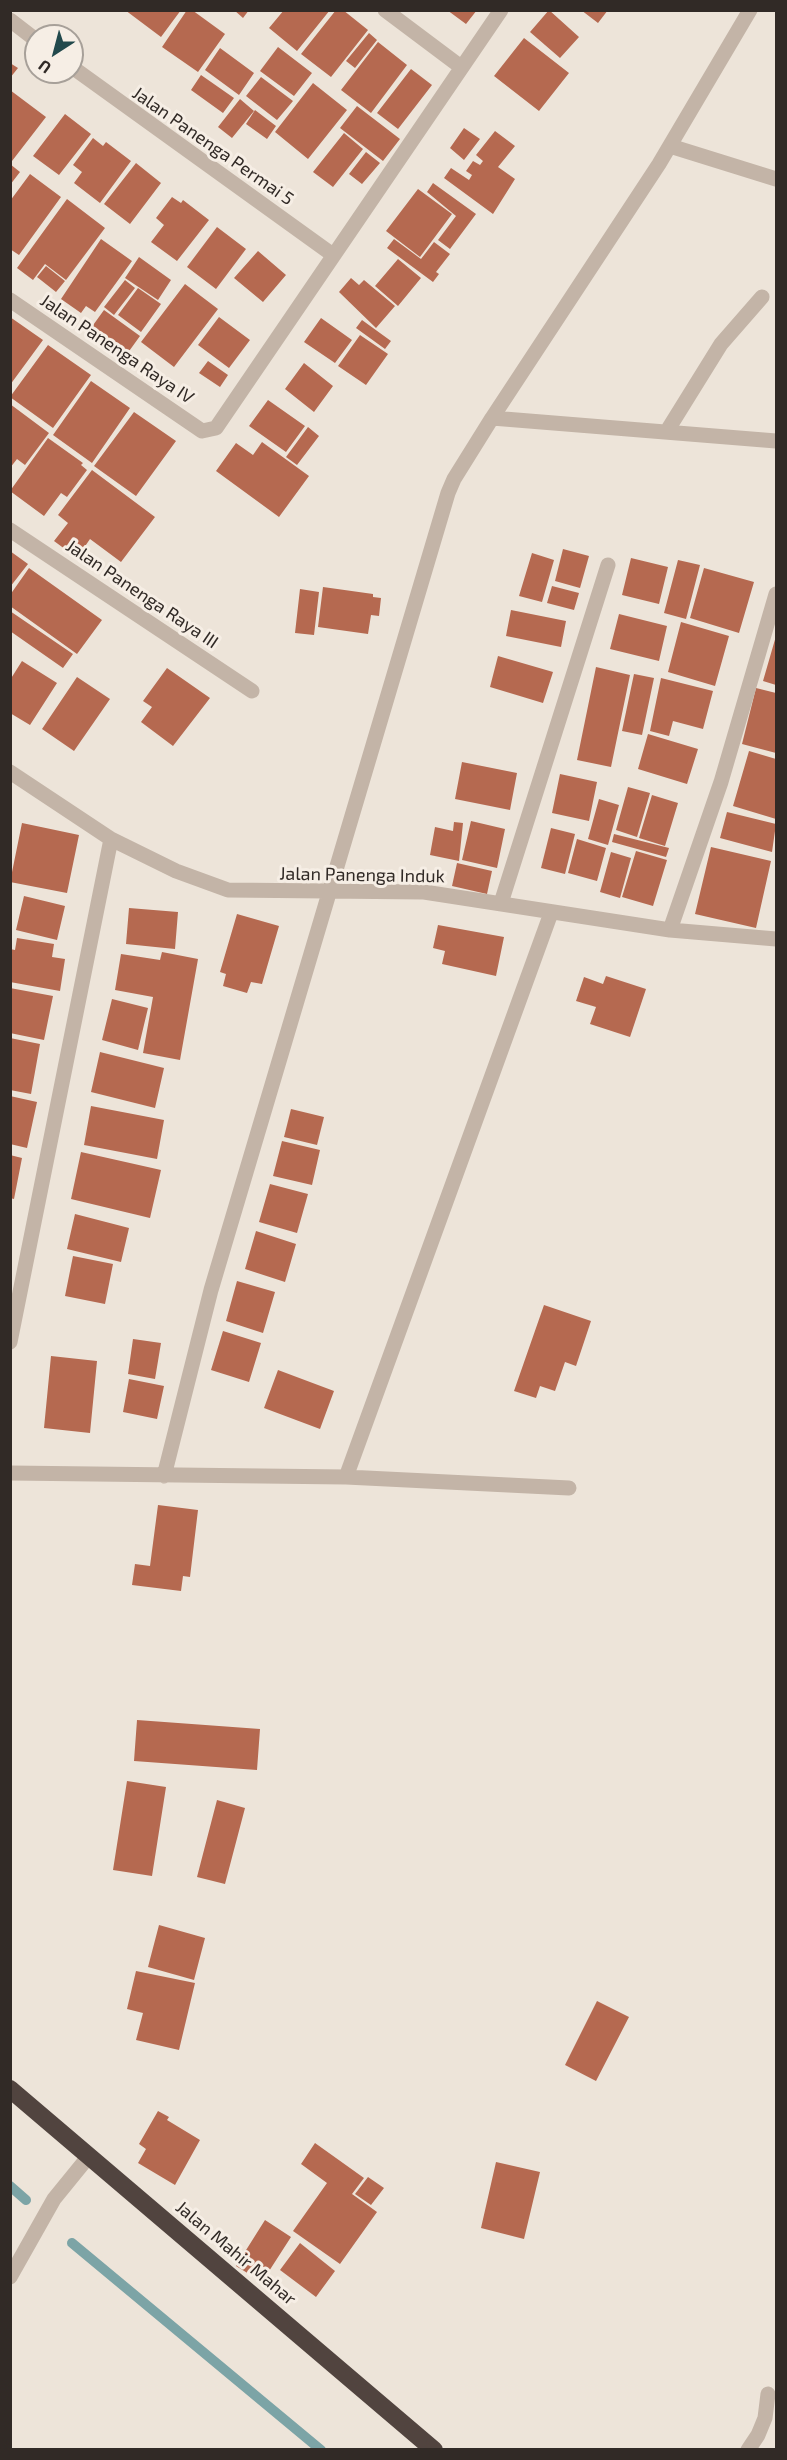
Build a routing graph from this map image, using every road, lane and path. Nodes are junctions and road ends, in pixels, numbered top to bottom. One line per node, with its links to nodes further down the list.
1 (385, 10): 6 (street)
2 (501, 10): 6 (street)
3 (750, 10): 8 (street)
4 (10, 20): 5 (street)
5 (24, 31)
6 (461, 67): 10 (street)
7 (84, 76): 10 (street, Jalan Panenga Permai 5)
8 (670, 146): 9 (street); 13 (street)
9 (777, 179)
10 (333, 255): 12 (street, Jalan Panenga Raya IV)
11 (762, 297): 14 (street)
12 (10, 300)
13 (492, 418): 14 (street); 22 (street)
14 (667, 431): 15 (street)
15 (777, 441)
16 (10, 530): 19 (street, Jalan Panenga Raya III)
17 (608, 565): 23 (street)
18 (777, 594): 25 (street)
19 (252, 691)
20 (10, 772): 21 (street, Jalan Panenga Induk)
21 (111, 839): 22 (street, Jalan Panenga Induk); 27 (street)
22 (329, 892): 23 (street, Jalan Panenga Induk); 29 (street)
23 (501, 903): 24 (street, Jalan Panenga Induk)
24 (551, 913): 25 (street, Jalan Panenga Induk); 30 (street)
25 (670, 930): 26 (street, Jalan Panenga Induk)
26 (777, 939)
27 (10, 1342)
28 (10, 1473): 29 (street)
29 (164, 1476): 30 (street)
30 (346, 1477): 31 (street)
31 (569, 1488)
32 (10, 2089): 33 (highway, Jalan Mahir Mahar)
33 (89, 2156): 34 (street); 36 (highway, Jalan Mahir Mahar)
34 (10, 2277)
35 (768, 2394): 37 (street)
36 (434, 2450)
37 (748, 2450)

